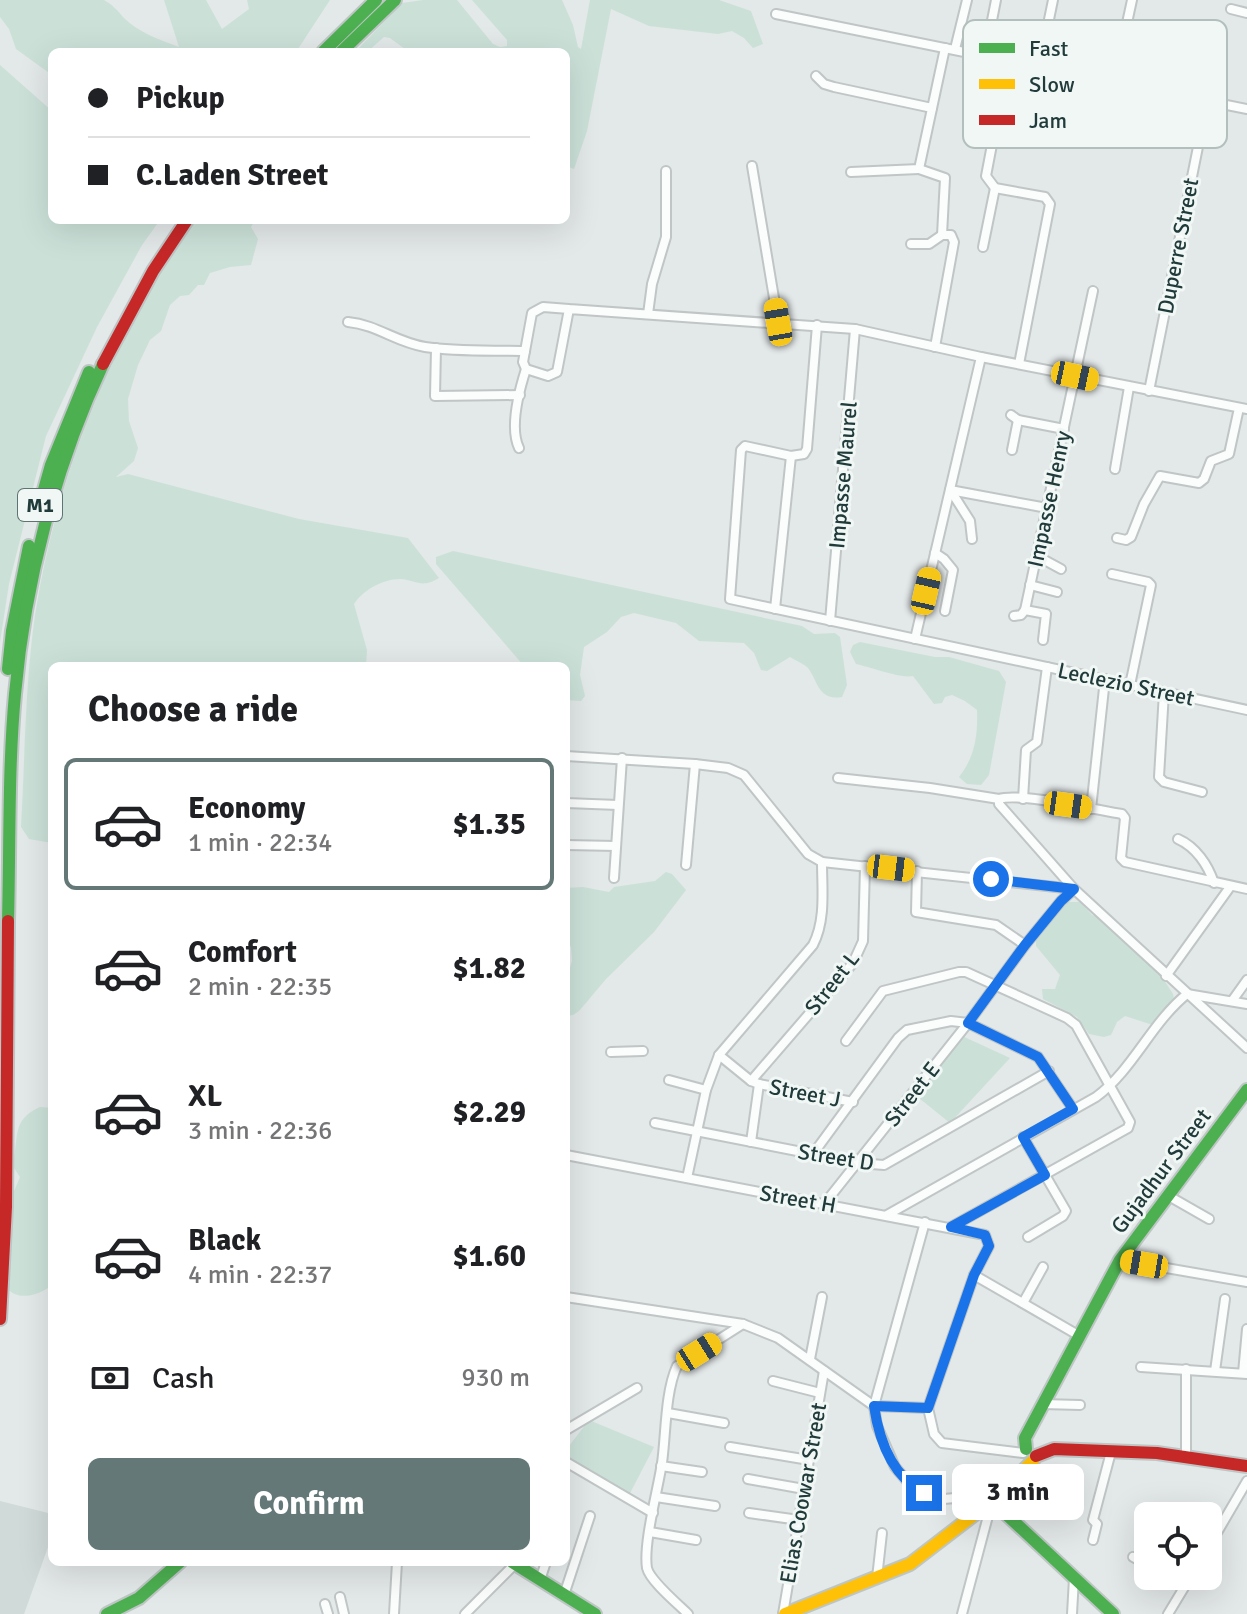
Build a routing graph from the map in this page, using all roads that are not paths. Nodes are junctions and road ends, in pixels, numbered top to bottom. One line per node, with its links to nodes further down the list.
1 (376, 0): 13 (main road)
2 (395, 0): 14 (main road)
3 (967, 0): 16 (street)
4 (996, 0): 10 (street)
5 (1053, 0): 11 (street)
6 (1132, 0): 12 (street)
7 (1231, 9): 8 (street)
8 (1247, 13)
9 (776, 14): 15 (street)
10 (992, 20)
11 (1049, 20)
12 (1128, 20)
13 (327, 48)
14 (345, 48)
15 (945, 48): 16 (street); 20 (street)
16 (955, 49): 17 (street)
17 (963, 51)
18 (816, 76): 20 (street)
19 (1227, 106): 21 (street)
20 (932, 108): 25 (street)
21 (1247, 109)
22 (990, 148): 28 (street)
23 (1198, 148): 49 (street, Duperre Street)
24 (752, 166): 38 (street)
25 (919, 169): 27 (street); 31 (street)
26 (666, 171): 36 (street)
27 (851, 172)
28 (993, 186): 33 (street); 45 (street)
29 (171, 224): 89 (main road, M1)
30 (184, 224): 147 (main road, M1)
31 (942, 235): 32 (street); 41 (street)
32 (911, 244)
33 (983, 247)
34 (1093, 291): 47 (street, Impasse Henry)
35 (569, 309): 36 (street); 43 (street); 46 (street)
36 (648, 314): 38 (street)
37 (348, 322): 42 (street)
38 (778, 322): 39 (street)
39 (817, 325): 40 (street); 55 (street)
40 (855, 329): 41 (street); 71 (street, Impasse Maurel)
41 (935, 347): 44 (street)
42 (436, 348): 43 (street); 50 (street)
43 (525, 351): 46 (street)
44 (981, 357): 45 (street); 57 (street)
45 (1019, 364): 47 (street)
46 (526, 369): 50 (street)
47 (1075, 376): 48 (street); 52 (street, Impasse Henry)
48 (1129, 387): 49 (street); 56 (street)
49 (1149, 391): 51 (street)
50 (520, 395): 53 (street)
51 (1243, 409): 59 (street)
52 (1064, 429): 54 (street); 58 (street, Impasse Henry)
53 (519, 448)
54 (1012, 450)
55 (791, 456): 67 (street); 67 (street, Leclezio Street)
56 (1115, 469)
57 (950, 490): 58 (street); 60 (street); 61 (street)
58 (1047, 508): 62 (street, Impasse Henry)
59 (1117, 538)
60 (972, 539)
61 (935, 553): 69 (street); 72 (street)
62 (1037, 556): 63 (street); 65 (street, Impasse Henry)
63 (1061, 569)
64 (1112, 574): 76 (street)
65 (1030, 585): 66 (street); 68 (street, Impasse Henry)
66 (1057, 592)
67 (775, 609): 71 (street, Leclezio Street)
68 (1025, 610): 70 (street); 73 (street)
69 (945, 611)
70 (1014, 616)
71 (830, 621): 72 (street, Leclezio Street)
72 (915, 639): 74 (street, Leclezio Street)
73 (1043, 640)
74 (1047, 667): 75 (street, Leclezio Street); 85 (street)
75 (1105, 679): 76 (street, Leclezio Street); 88 (street)
76 (1130, 685): 77 (street, Leclezio Street)
77 (1164, 692): 78 (street, Leclezio Street); 83 (street)
78 (1247, 710)
79 (570, 756): 80 (street)
80 (622, 758): 81 (street); 87 (street)
81 (695, 764): 93 (street); 94 (street)
82 (838, 778): 84 (street)
83 (1202, 792)
84 (999, 799): 85 (street); 100 (street)
85 (1023, 799): 88 (street)
86 (570, 803): 87 (street)
87 (618, 805): 92 (street)
88 (1091, 809): 98 (street)
89 (0, 818)
90 (1178, 839): 98 (street)
91 (570, 845): 92 (street)
92 (616, 846): 97 (street)
93 (822, 862): 95 (street); 114 (street)
94 (686, 865)
95 (865, 866): 96 (street); 117 (street, Street L)
96 (917, 871): 100 (street); 102 (street)
97 (614, 878)
98 (1214, 883): 99 (street)
99 (1230, 887): 101 (street); 103 (street)
100 (1074, 889): 102 (street, Street E); 103 (street)
101 (1247, 889)
102 (1025, 945): 105 (street, Street E)
103 (1166, 976): 106 (street)
104 (1247, 980): 107 (street)
105 (994, 984): 109 (street, Street E); 110 (street); 118 (street)
106 (1187, 994): 107 (street); 111 (street); 118 (street)
107 (1232, 1001): 108 (street)
108 (1247, 1004)
109 (968, 1023): 115 (street); 121 (street); 129 (street, Street E)
110 (846, 1041)
111 (1247, 1048)
112 (643, 1051): 113 (street)
113 (611, 1052)
114 (719, 1055): 117 (street, Street J); 119 (street)
115 (1049, 1071): 122 (street); 129 (street, Street D)
116 (669, 1080): 119 (street)
117 (755, 1082): 121 (street, Street J); 126 (street)
118 (1111, 1085): 122 (street); 130 (street)
119 (706, 1090): 124 (street)
120 (1247, 1090): 132 (main road, Gujadhur Street)
121 (853, 1102): 127 (street)
122 (1073, 1109): 125 (street)
123 (655, 1123): 124 (street, Street D)
124 (697, 1132): 126 (street, Street D); 131 (street)
125 (1023, 1137): 130 (street); 134 (street)
126 (751, 1142): 127 (street, Street D)
127 (813, 1154): 129 (street, Street D)
128 (570, 1156): 131 (street, Street H)
129 (858, 1163): 133 (street, Street E)
130 (1045, 1175): 137 (street); 138 (street)
131 (687, 1178): 133 (street, Street H)
132 (1167, 1195): 135 (street); 139 (main road, Gujadhur Street)
133 (825, 1203): 134 (street, Street H)
134 (886, 1215): 136 (street, Street H)
135 (1209, 1219)
136 (925, 1222): 137 (street, Street H); 162 (street)
137 (951, 1227): 141 (street, Street H)
138 (1028, 1237)
139 (1120, 1260): 142 (street); 150 (main road, Gujadhur Street)
140 (1043, 1267): 146 (street)
141 (974, 1275): 146 (street); 163 (street)
142 (1247, 1282)
143 (822, 1297): 151 (street)
144 (570, 1298): 148 (street)
145 (1225, 1299): 155 (street)
146 (1023, 1303): 150 (street)
147 (0, 1319)
148 (743, 1324): 151 (street); 164 (street)
149 (1247, 1329): 156 (street)
150 (1078, 1335): 160 (main road, Gujadhur Street)
151 (810, 1359): 154 (street)
152 (1141, 1367): 153 (street)
153 (1186, 1369): 155 (street); 170 (street)
154 (824, 1371): 159 (street, Elias Coowar Street); 162 (street)
155 (1215, 1371): 156 (street)
156 (1245, 1374)
157 (773, 1381): 159 (street)
158 (637, 1388): 166 (street)
159 (820, 1393): 171 (street, Elias Coowar Street)
160 (1042, 1404): 161 (street); 169 (main road, Gujadhur Street)
161 (1080, 1405)
162 (874, 1406): 163 (street); 180 (street)
163 (928, 1408): 169 (street)
164 (668, 1413): 165 (street); 173 (street)
165 (724, 1423)
166 (570, 1428)
167 (730, 1447): 171 (street)
168 (1111, 1452): 169 (main road); 170 (main road); 190 (street)
169 (1028, 1455): 180 (main road, Gujadhur Street)
170 (1186, 1457): 174 (main road)
171 (809, 1460): 178 (street, Elias Coowar Street)
172 (570, 1464): 182 (street)
173 (661, 1466): 175 (street); 179 (street)
174 (1247, 1466)
175 (702, 1472)
176 (748, 1479): 178 (street)
177 (1247, 1481): 186 (street)
178 (804, 1489): 185 (street, Elias Coowar Street)
179 (656, 1497): 181 (street); 182 (street)
180 (992, 1501): 196 (main road); 197 (main road); 211 (street)
181 (715, 1506)
182 (653, 1513): 187 (street)
183 (749, 1513): 185 (street)
184 (590, 1516): 200 (street)
185 (799, 1520): 210 (street, Elias Coowar Street)
186 (1222, 1524)
187 (650, 1532): 189 (street); 209 (street)
188 (882, 1533): 197 (street)
189 (696, 1540)
190 (1093, 1540)
191 (175, 1566): 203 (main road)
192 (397, 1566): 205 (street)
193 (510, 1566): 202 (street)
194 (518, 1566): 198 (main road)
195 (545, 1566): 198 (street)
196 (1074, 1577): 212 (street); 213 (main road)
197 (877, 1578): 210 (main road)
198 (540, 1580): 200 (main road)
199 (1183, 1590): 214 (street)
200 (564, 1595): 208 (main road)
201 (340, 1597): 204 (street)
202 (476, 1602): 206 (street); 207 (street)
203 (107, 1614)
204 (344, 1614)
205 (394, 1614)
206 (465, 1614)
207 (480, 1614)
208 (595, 1614)
209 (688, 1614)
210 (784, 1614)
211 (962, 1614)
212 (1072, 1614)
213 (1113, 1614)
214 (1168, 1614)

